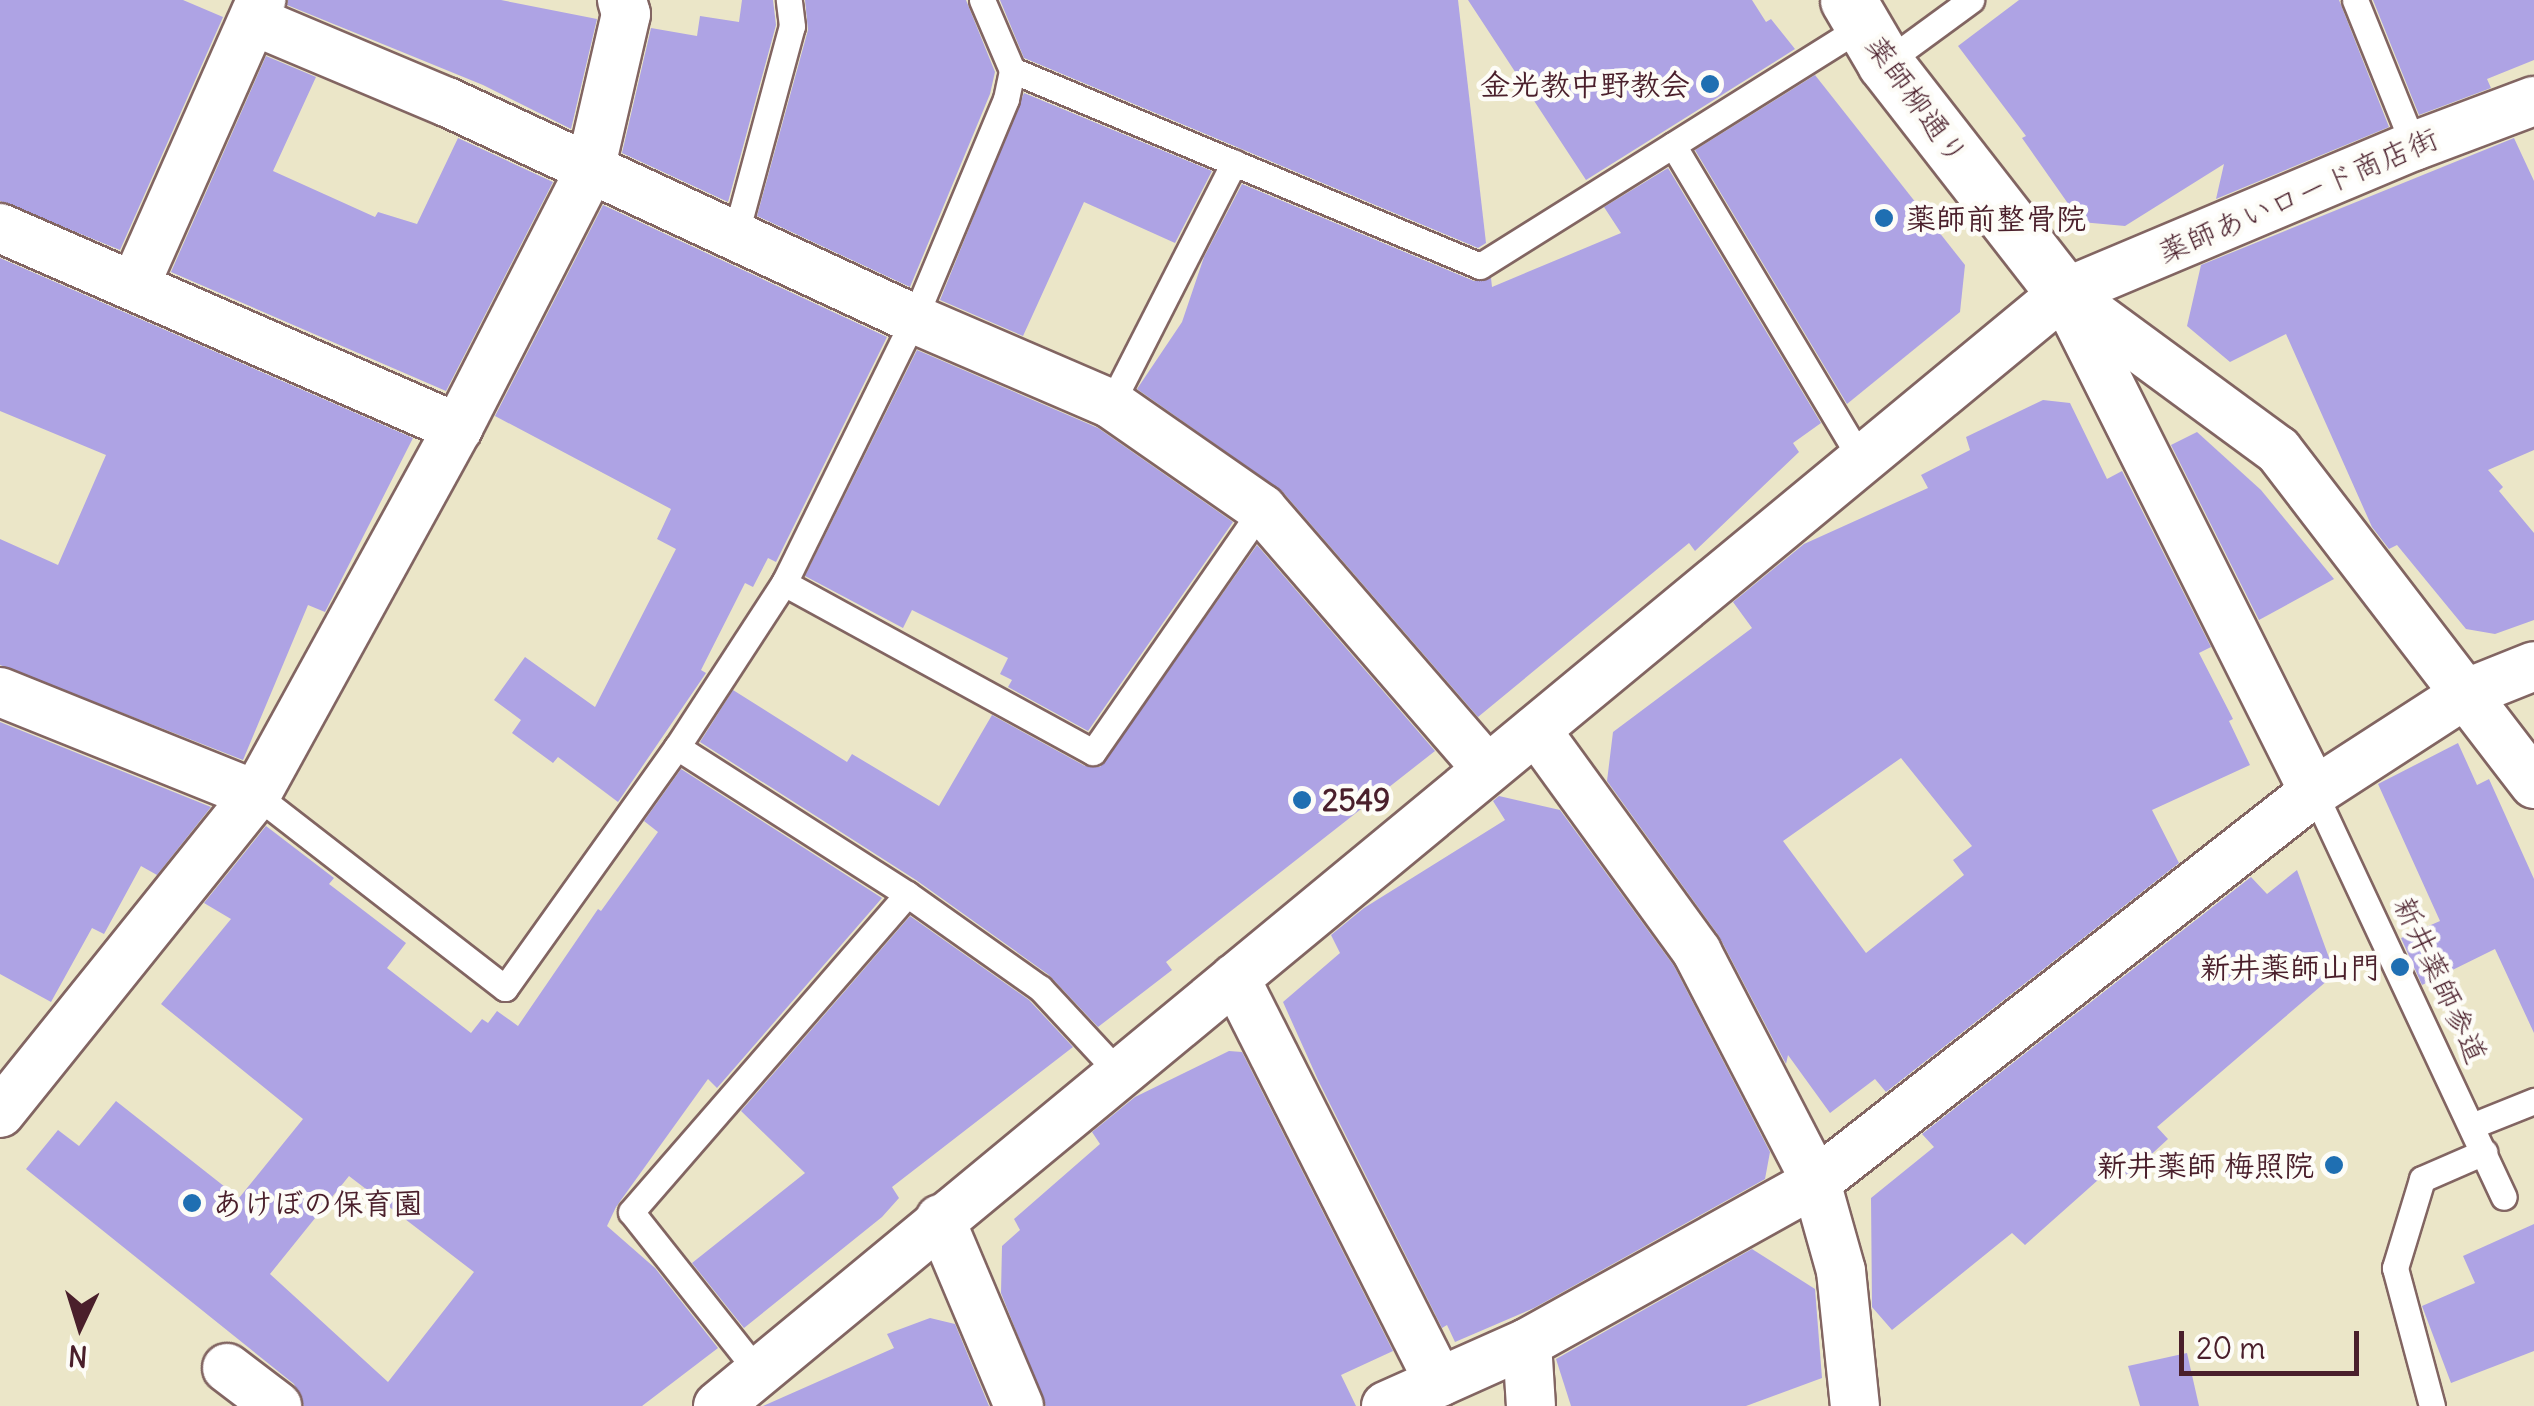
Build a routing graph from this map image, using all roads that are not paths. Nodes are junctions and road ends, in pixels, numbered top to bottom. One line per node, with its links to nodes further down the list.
1 (789, 0): 15 (lane)
2 (982, 0): 8 (lane)
3 (1971, 0): 7 (lane)
4 (2354, 0): 11 (lane)
5 (637, 5): 13 (street)
6 (258, 10): 13 (street); 16 (street)
7 (1865, 29): 10 (lane); 17 (street, 薬師柳通り)
8 (1012, 70): 12 (lane); 18 (lane)
9 (2534, 101): 11 (street, 薬師あいロード商店街)
10 (1672, 145): 12 (lane); 21 (lane)
11 (2414, 146): 17 (street, 薬師あいロード商店街)
12 (1234, 162): 19 (lane)
13 (590, 170): 15 (street); 20 (street)
14 (0, 228): 16 (street)
15 (736, 233): 18 (street)
16 (135, 284): 20 (street)
17 (2064, 293): 21 (street, 薬師あいロード商店街); 26 (street); 31 (street)
18 (914, 319): 19 (street); 23 (lane)
19 (1111, 404): 22 (street)
20 (458, 428): 32 (street)
21 (1860, 458): 27 (street, 薬師あいロード商店街)
22 (1262, 509): 23 (lane); 29 (street)
23 (784, 583): 28 (lane)
24 (2534, 666): 26 (street)
25 (0, 692): 32 (street)
26 (2467, 692): 30 (street); 31 (street)
27 (1536, 730): 29 (street, 薬師あいロード商店街); 40 (street)
28 (677, 747): 32 (lane); 33 (lane)
29 (1487, 769): 34 (street, 薬師あいロード商店街)
30 (2534, 784)
31 (2314, 792): 38 (lane, 新井薬師参道); 40 (street)
32 (256, 795): 37 (street)
33 (907, 894): 35 (lane); 45 (lane)
34 (1235, 978): 35 (street, 薬師あいロード商店街); 46 (street)
35 (1119, 1073): 42 (street, 薬師あいロード商店街)
36 (2534, 1101): 38 (lane)
37 (0, 1112)
38 (2474, 1125): 39 (lane, 新井薬師参道)
39 (2484, 1152): 41 (lane, 新井薬師参道); 53 (lane)
40 (1816, 1182): 43 (street); 52 (street)
41 (2504, 1197)
42 (940, 1219): 45 (street, 薬師あいロード商店街); 49 (street)
43 (1526, 1343): 46 (street); 51 (street)
44 (227, 1368): 47 (street)
45 (758, 1372): 48 (street, 薬師あいロード商店街)
46 (1440, 1382): 50 (street)
47 (277, 1406)
48 (718, 1406)
49 (1020, 1406)
50 (1386, 1406)
51 (1531, 1406)
52 (1855, 1406)
53 (2432, 1406)

